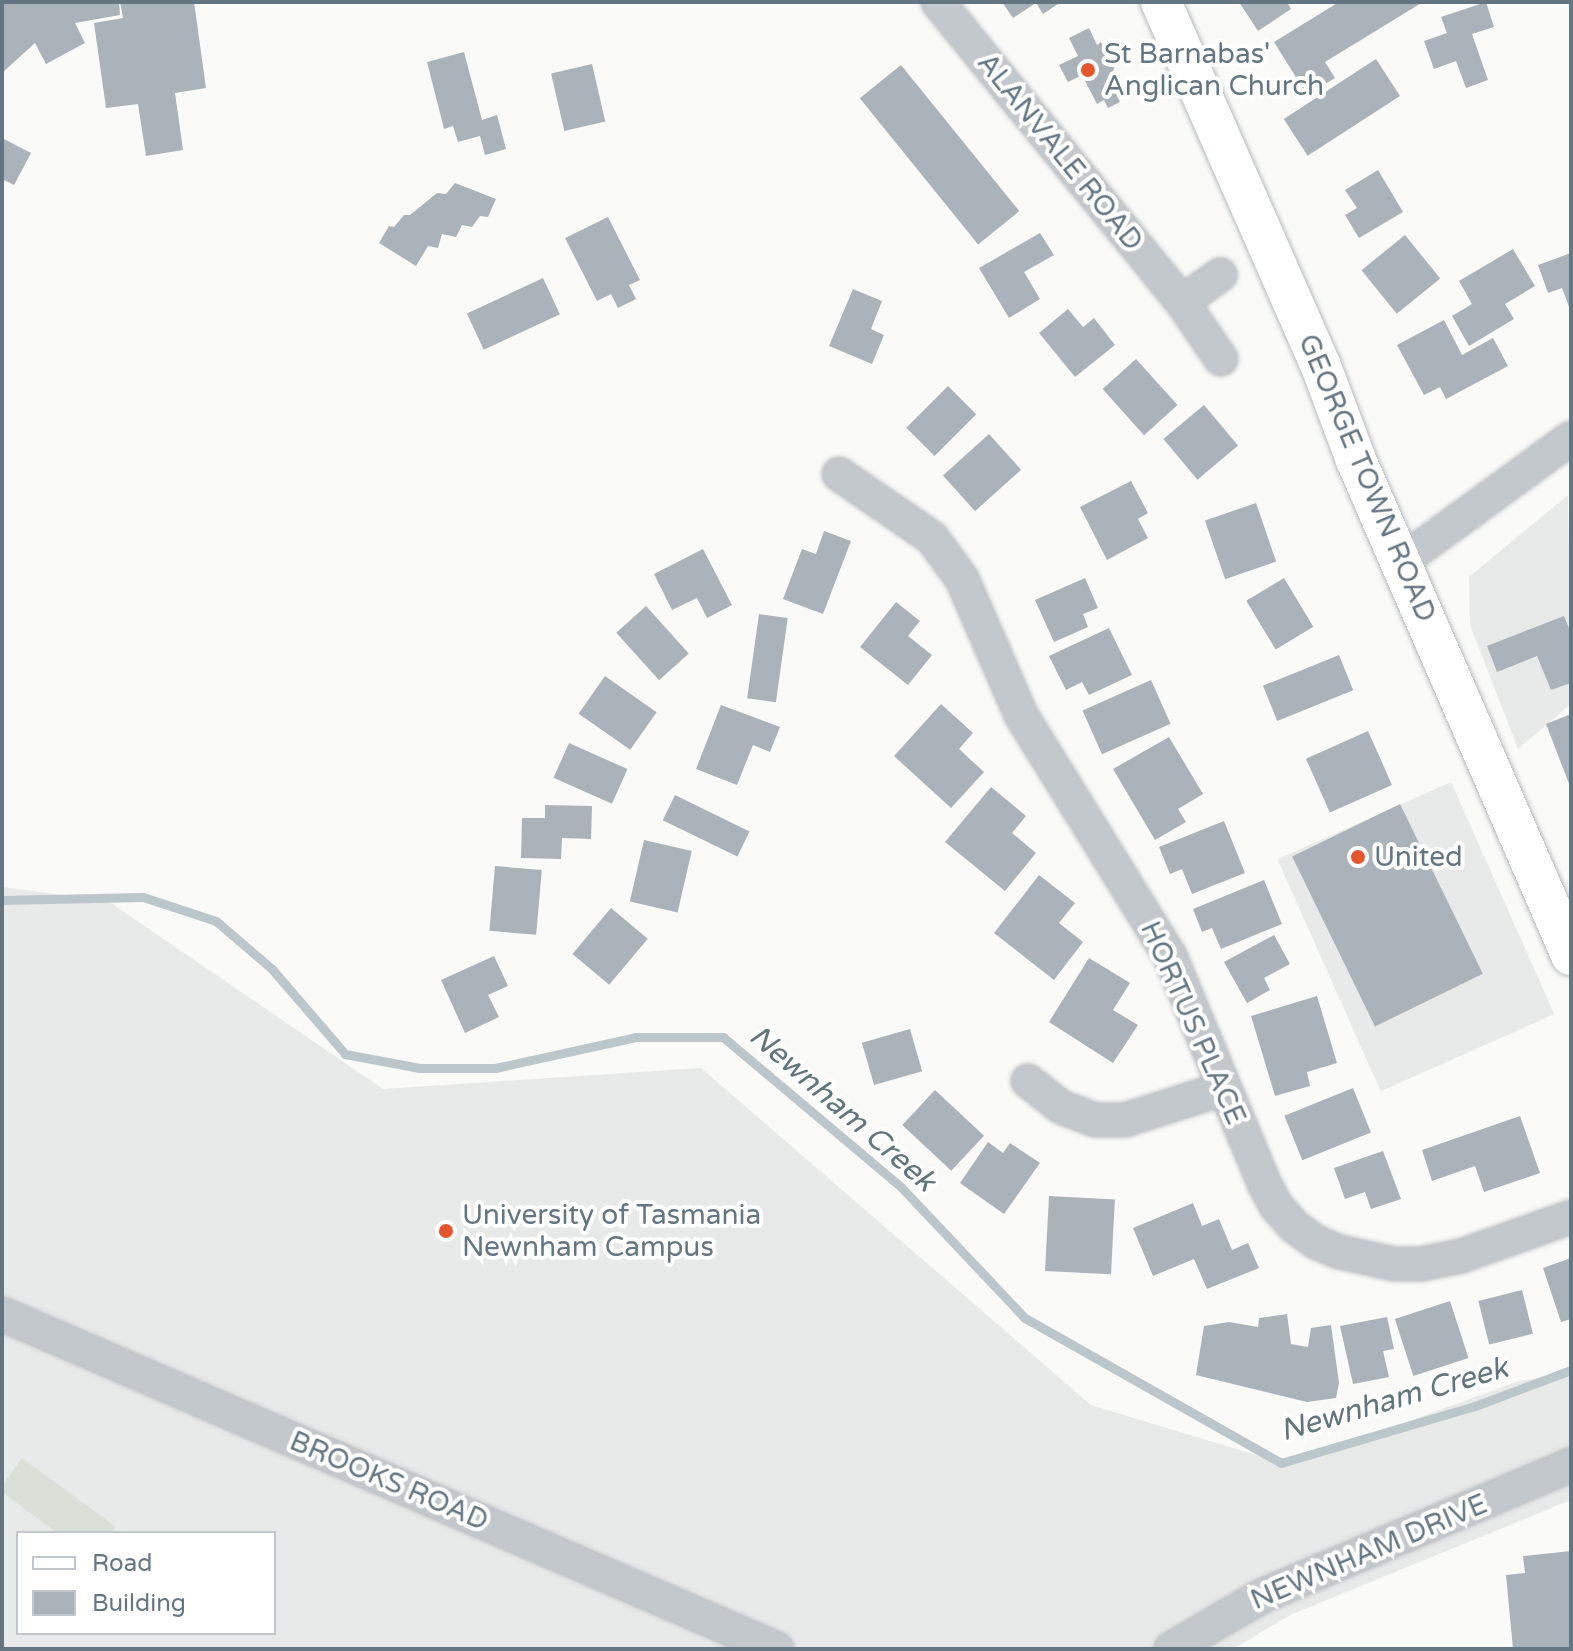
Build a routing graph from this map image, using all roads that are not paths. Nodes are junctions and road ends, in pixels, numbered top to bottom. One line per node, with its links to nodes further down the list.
1 (938, 2): 4 (street, ALANVALE ROAD)
2 (1161, 2): 8 (main road, GEORGE TOWN ROAD)
3 (1220, 275): 4 (street)
4 (1182, 302): 5 (street, ALANVALE ROAD)
5 (1221, 359)
6 (1571, 438): 8 (street)
7 (839, 474): 11 (street, HORTUS PLACE)
8 (1401, 562): 9 (main road, GEORGE TOWN ROAD)
9 (1571, 955)
10 (1028, 1081): 11 (street)
11 (1222, 1089): 12 (street, HORTUS PLACE)
12 (1571, 1217)
13 (2, 1314): 15 (street, BROOKS ROAD)
14 (1571, 1465): 16 (street, NEWNHAM DRIVE)
15 (777, 1649)
16 (1171, 1649)

